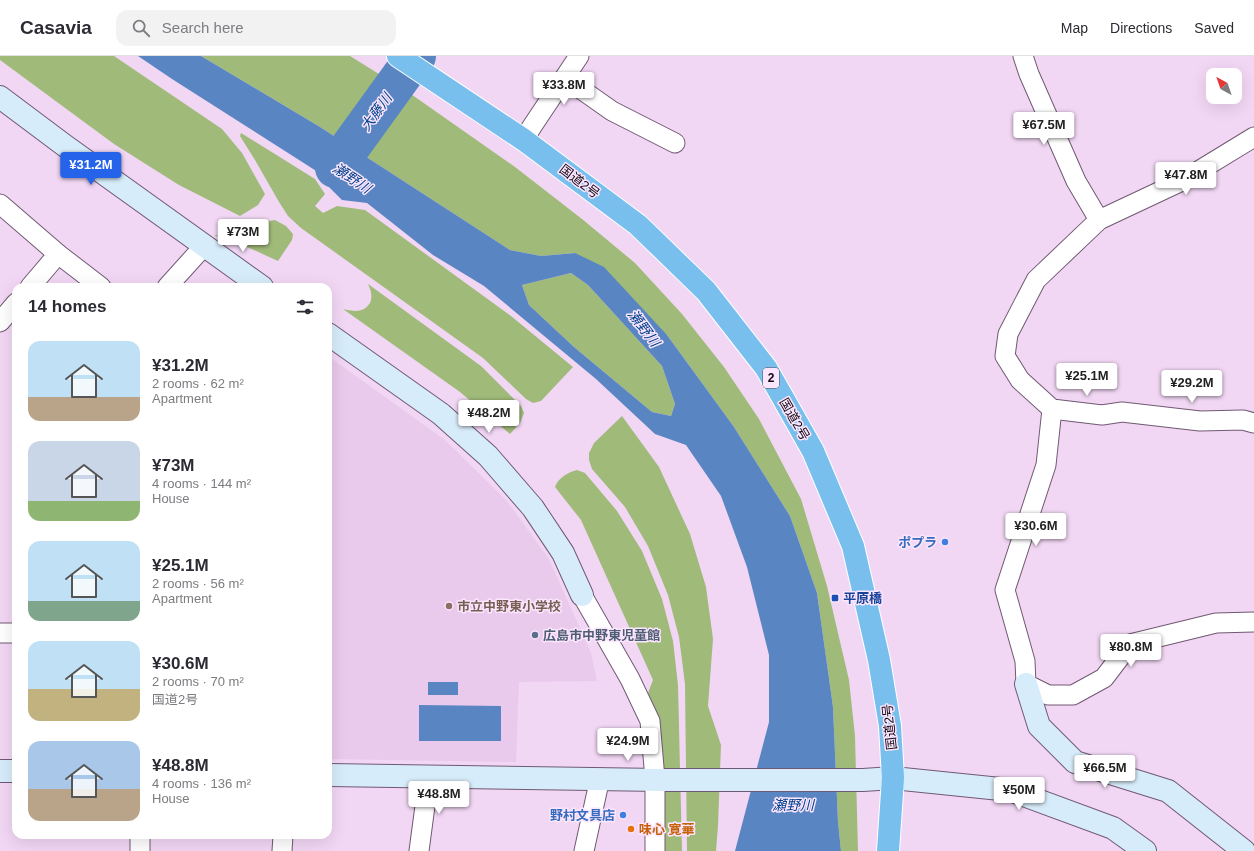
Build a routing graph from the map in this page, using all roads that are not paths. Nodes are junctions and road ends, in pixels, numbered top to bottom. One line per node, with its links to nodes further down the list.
1 (398, 56): 7 (highway, 国道2号 / 2)
2 (579, 56): 4 (street)
3 (1023, 56): 10 (street)
4 (565, 78): 7 (street); 8 (street)
5 (0, 98): 11 (street)
6 (1254, 137): 10 (street)
7 (524, 140): 32 (highway, 国道2号 / 2)
8 (675, 143)
9 (0, 204): 12 (street)
10 (1099, 220): 20 (street)
11 (204, 246): 15 (street); 16 (street)
12 (58, 254): 13 (street); 14 (street)
13 (33, 283)
14 (96, 283)
15 (171, 283)
16 (256, 283)
17 (12, 308): 18 (street)
18 (0, 322)
19 (332, 337): 22 (street)
20 (1052, 409): 21 (street); 26 (street)
21 (1254, 423)
22 (582, 595): 33 (street)
23 (1254, 622): 26 (street)
24 (0, 633): 25 (street)
25 (12, 633)
26 (1026, 684): 43 (street)
27 (0, 771): 28 (street)
28 (12, 772)
29 (332, 775): 30 (street)
30 (429, 776): 31 (street); 38 (street)
31 (600, 778): 33 (street); 39 (street)
32 (893, 778): 33 (street); 41 (highway, 国道2号 / 2); 42 (street)
33 (658, 779): 40 (street)
34 (140, 839): 36 (street)
35 (283, 839): 37 (street)
36 (140, 851)
37 (282, 851)
38 (419, 851)
39 (584, 851)
40 (655, 851)
41 (888, 851)
42 (1145, 851)
43 (1244, 851)

